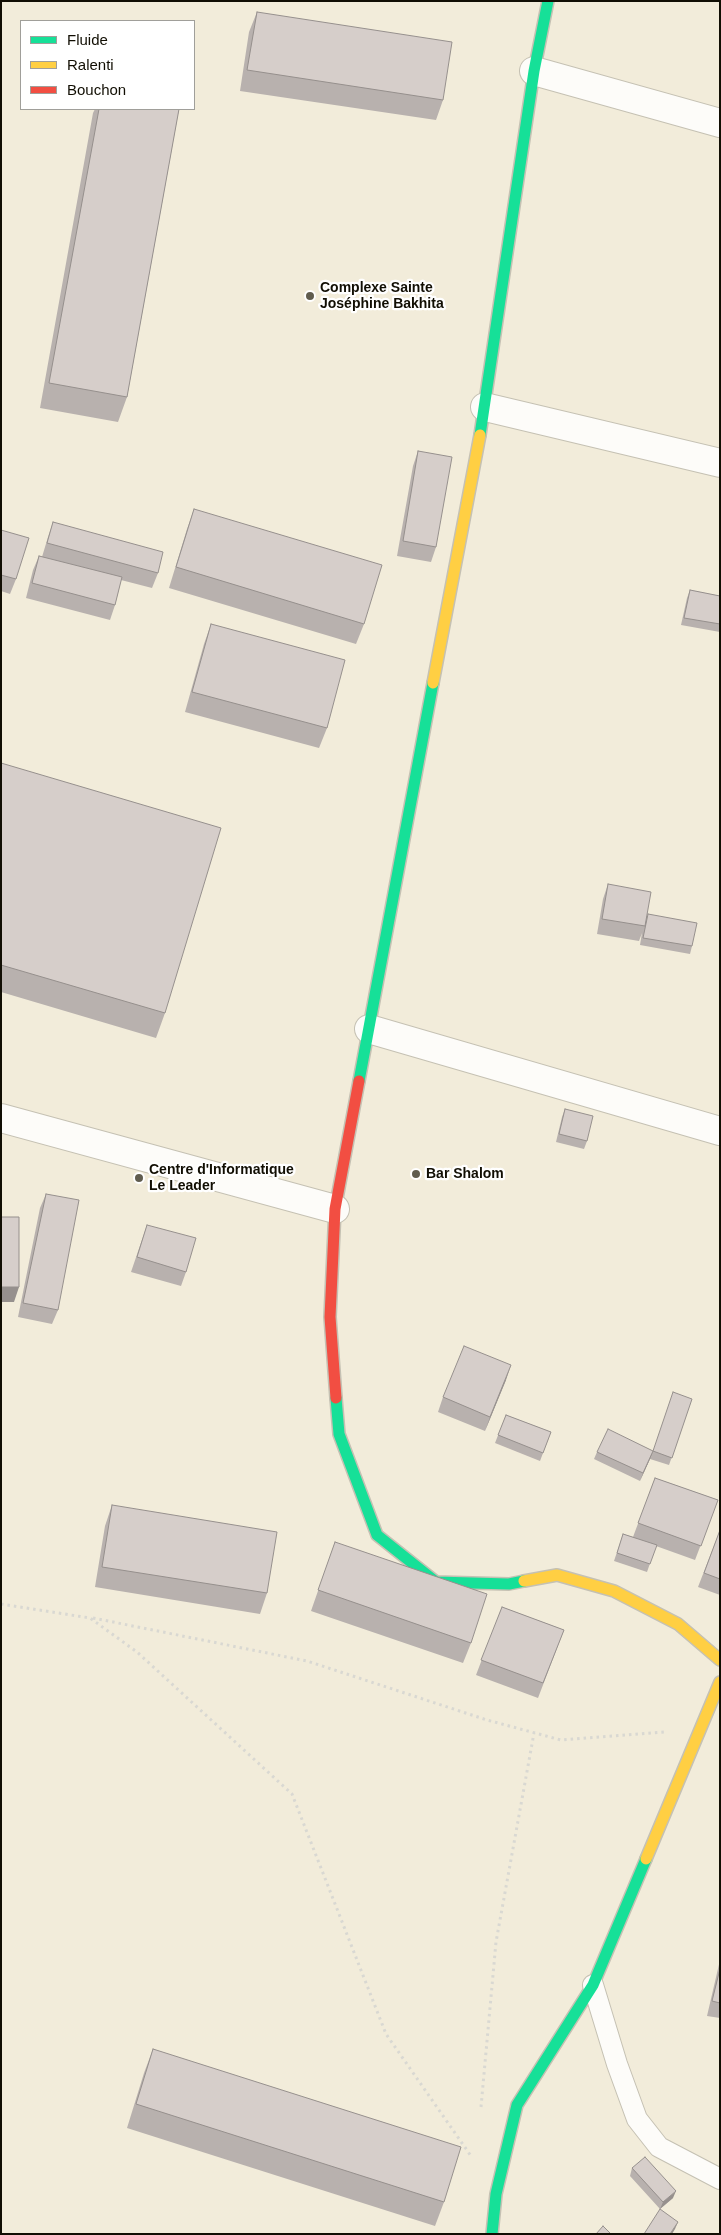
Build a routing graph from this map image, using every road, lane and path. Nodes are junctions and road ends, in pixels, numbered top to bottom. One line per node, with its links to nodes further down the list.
1 (548, 1): 2 (street)
2 (534, 71): 3 (street); 4 (street)
3 (720, 122)
4 (485, 406): 5 (street); 6 (street)
5 (720, 463)
6 (369, 1029): 8 (street); 9 (street)
7 (1, 1118): 9 (street)
8 (720, 1131)
9 (335, 1209): 12 (street)
10 (1, 1604): 11 (path)
11 (90, 1618): 15 (path); 19 (path)
12 (720, 1660)
13 (720, 1682): 14 (street)
14 (700, 1729): 15 (path); 16 (street)
15 (534, 1733): 17 (path)
16 (593, 1985): 18 (lane); 19 (street)
17 (480, 2111)
18 (720, 2179)
19 (496, 2194): 20 (street)
20 (492, 2234)

